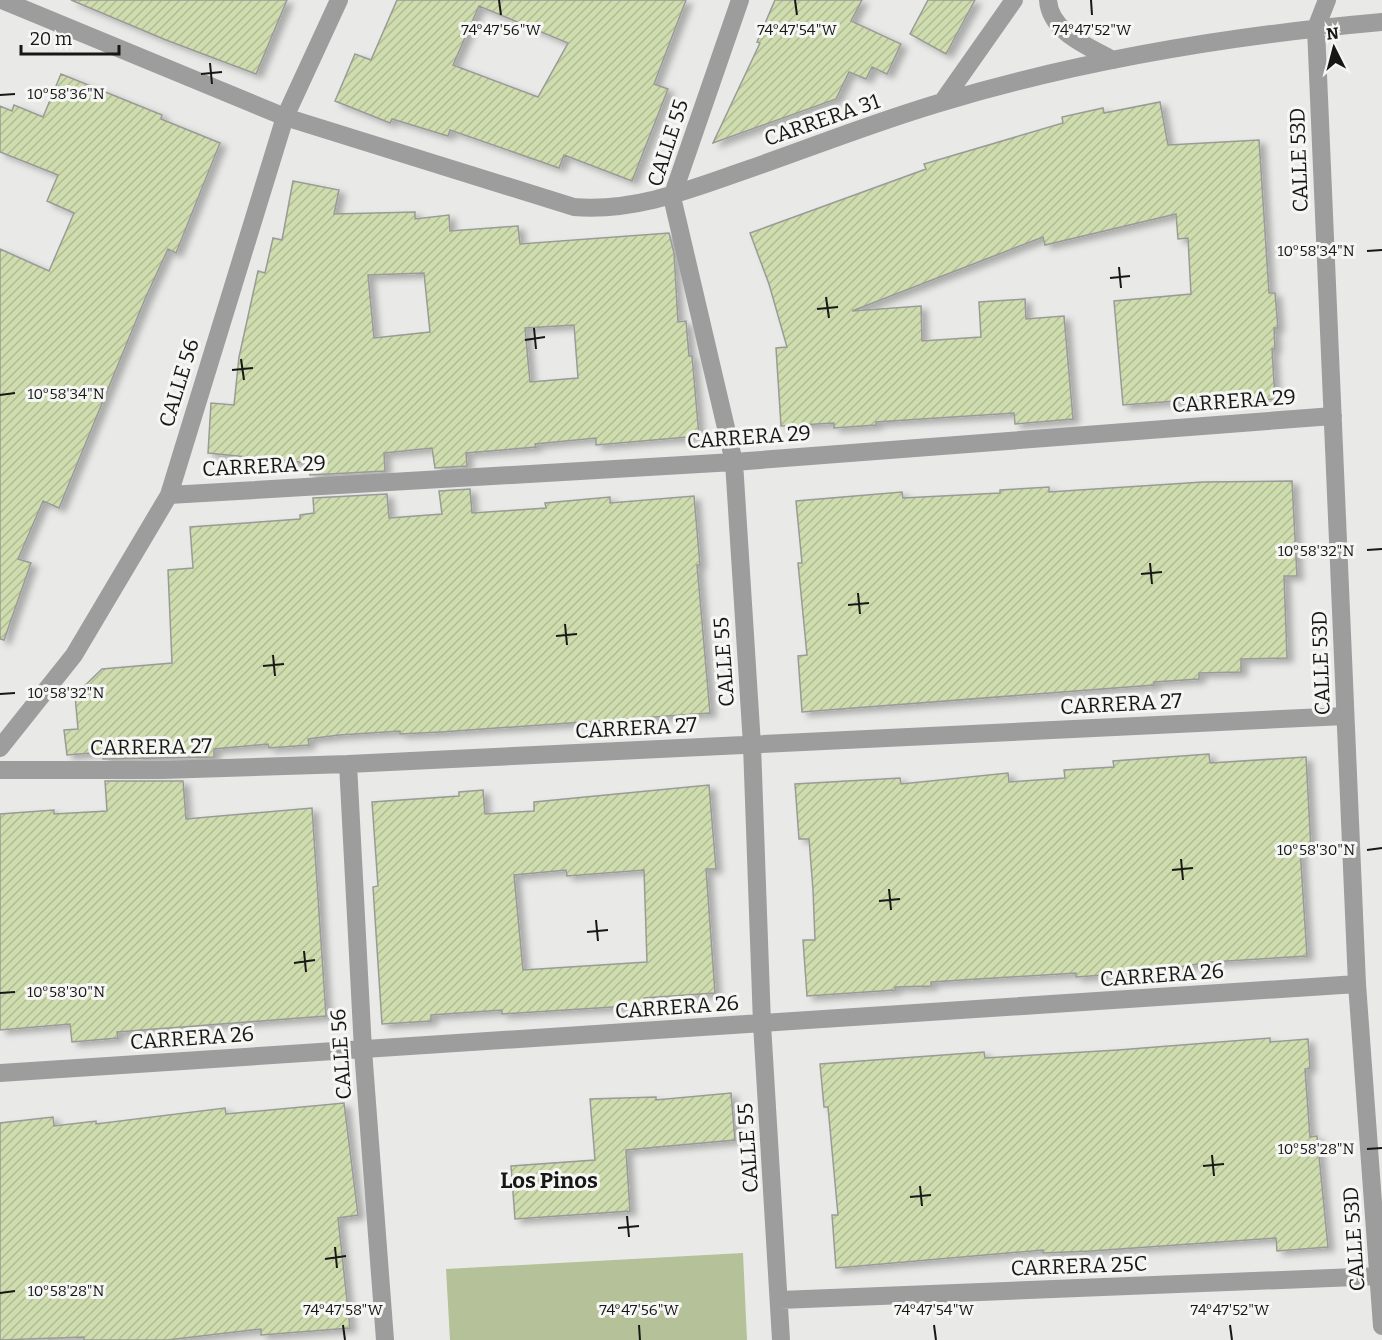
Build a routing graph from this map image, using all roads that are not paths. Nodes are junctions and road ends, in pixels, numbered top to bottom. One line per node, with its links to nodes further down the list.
1 (2, 0): 11 (street, CARRERA 31)
2 (339, 0): 11 (street, CALLE 56)
3 (740, 0): 12 (street, CALLE 55)
4 (1014, 0): 10 (street)
5 (1048, 0): 9 (street)
6 (1327, 0): 8 (street, CALLE 53D)
7 (1382, 22): 8 (street, CARRERA 31)
8 (1316, 28): 9 (street, CARRERA 31); 13 (street, CALLE 53D)
9 (1113, 60): 10 (street, CARRERA 31)
10 (943, 101): 12 (street, CARRERA 31)
11 (285, 117): 12 (street, CARRERA 31); 15 (street, CALLE 56)
12 (672, 197): 14 (street, CALLE 55)
13 (1333, 416): 14 (street, CARRERA 29); 16 (street, CALLE 53D)
14 (734, 462): 15 (street, CARRERA 29); 17 (street, CALLE 55)
15 (169, 495): 18 (street, CALLE 56)
16 (1346, 716): 17 (street, CARRERA 27); 21 (street, CALLE 53D)
17 (752, 745): 19 (street, CARRERA 27); 22 (street, CALLE 55)
18 (0, 748)
19 (348, 764): 20 (street, CARRERA 27); 23 (street, CALLE 56)
20 (0, 770)
21 (1357, 984): 22 (street, CARRERA 26); 25 (street, CALLE 53D)
22 (762, 1024): 23 (street, CARRERA 26); 26 (street, CALLE 55)
23 (363, 1050): 24 (street, CARRERA 26); 28 (street, CALLE 56)
24 (0, 1073)
25 (1380, 1276): 26 (street, CARRERA 25C); 27 (street, CALLE 53D)
26 (780, 1300): 29 (street, CALLE 55)
27 (1382, 1326)
28 (386, 1340)
29 (781, 1340)

